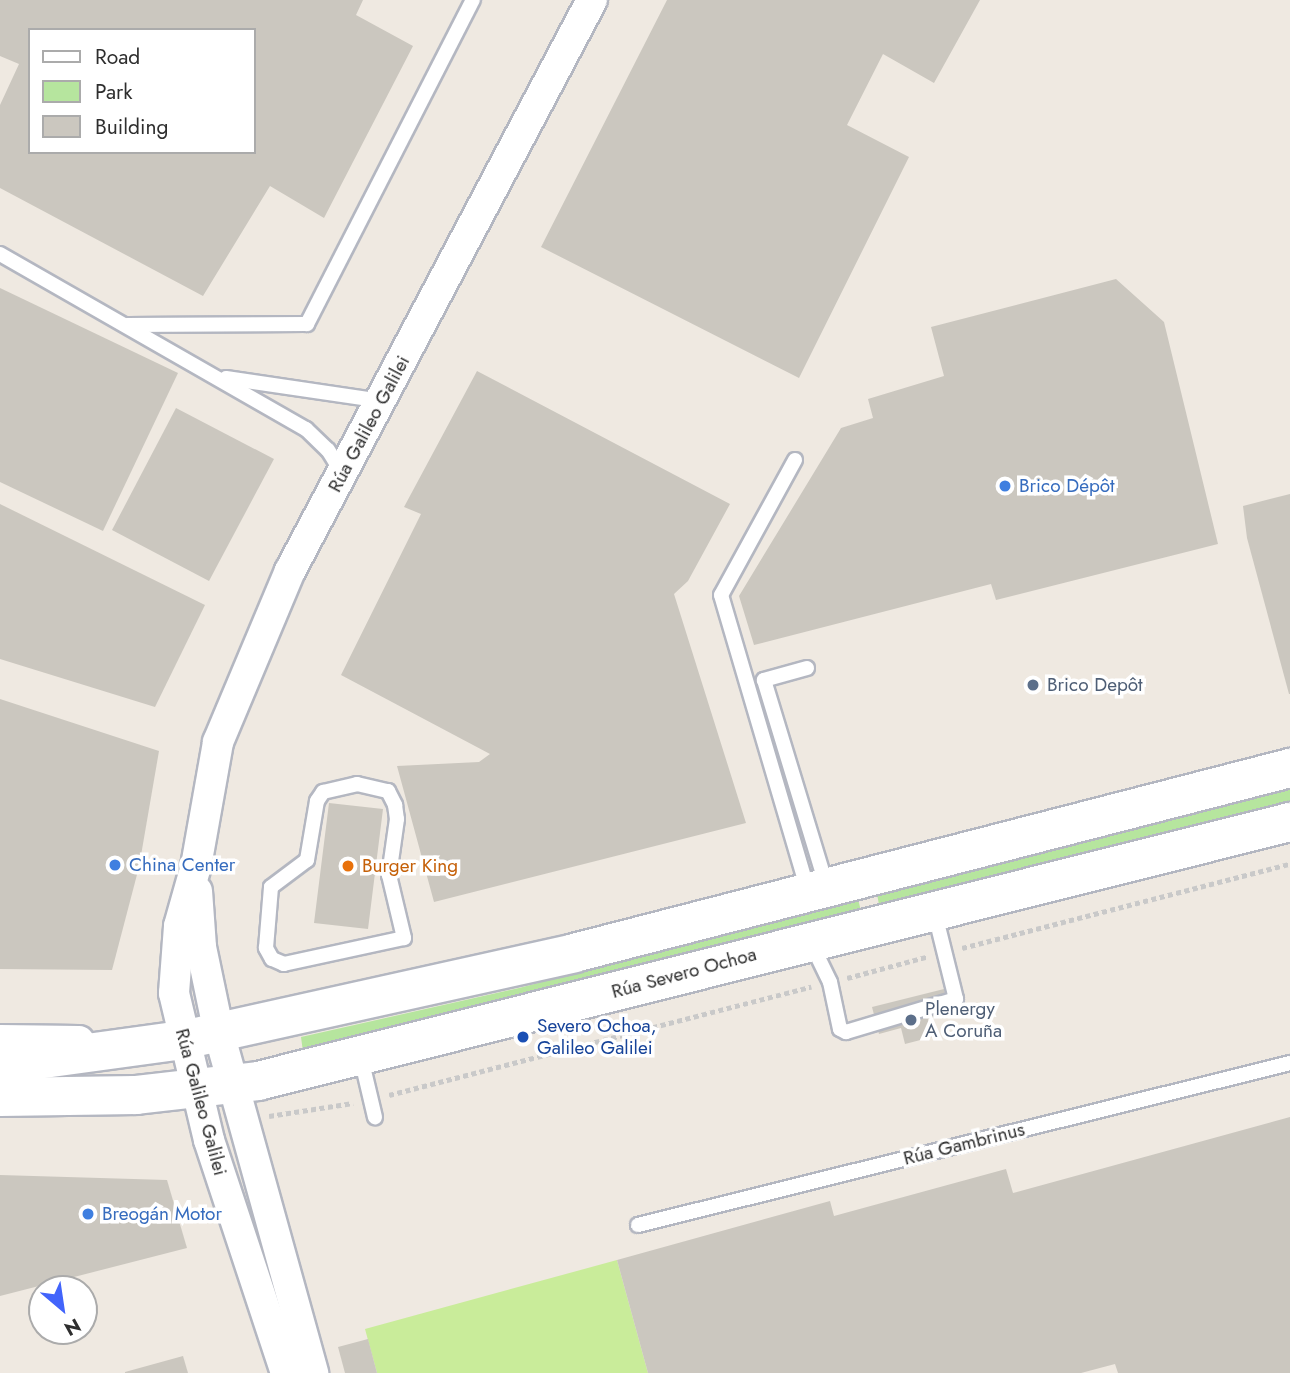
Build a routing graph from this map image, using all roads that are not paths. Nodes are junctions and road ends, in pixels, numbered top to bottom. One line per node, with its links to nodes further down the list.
1 (473, 0): 4 (lane)
2 (592, 0): 6 (street, Rúa Galileo Galilei)
3 (0, 254): 4 (lane)
4 (127, 325): 5 (lane)
5 (217, 376): 6 (lane); 8 (lane)
6 (381, 401): 8 (street, Rúa Galileo Galilei)
7 (795, 460): 10 (lane)
8 (342, 474): 20 (street, Rúa Galileo Galilei)
9 (807, 668): 11 (lane)
10 (743, 673): 11 (lane); 17 (lane)
11 (764, 680): 17 (lane)
12 (1290, 768): 17 (main road)
13 (1290, 808): 15 (main road)
14 (1290, 822): 15 (main road, Rúa Severo Ochoa)
15 (1149, 858): 18 (main road, Rúa Severo Ochoa)
16 (281, 878): 16 (lane)
17 (818, 890): 20 (main road)
18 (935, 910): 19 (main road, Rúa Severo Ochoa); 19 (lane)
19 (809, 941): 22 (main road, Rúa Severo Ochoa)
20 (185, 1039): 21 (street); 24 (main road); 25 (street, Rúa Galileo Galilei); 26 (street, Rúa Galileo Galilei)
21 (0, 1040)
22 (361, 1057): 25 (main road, Rúa Severo Ochoa); 30 (lane)
23 (1290, 1063): 31 (lane, Rúa Gambrinus)
24 (0, 1065)
25 (233, 1086): 26 (main road, Rúa Severo Ochoa); 33 (street, Rúa Galileo Galilei)
26 (195, 1090): 28 (main road, Rúa Severo Ochoa); 32 (street, Rúa Galileo Galilei)
27 (0, 1097): 28 (main road, Rúa Severo Ochoa)
28 (74, 1097): 29 (street, Rúa Severo Ochoa)
29 (0, 1109)
30 (375, 1117)
31 (638, 1225)
32 (286, 1373)
33 (313, 1373)

